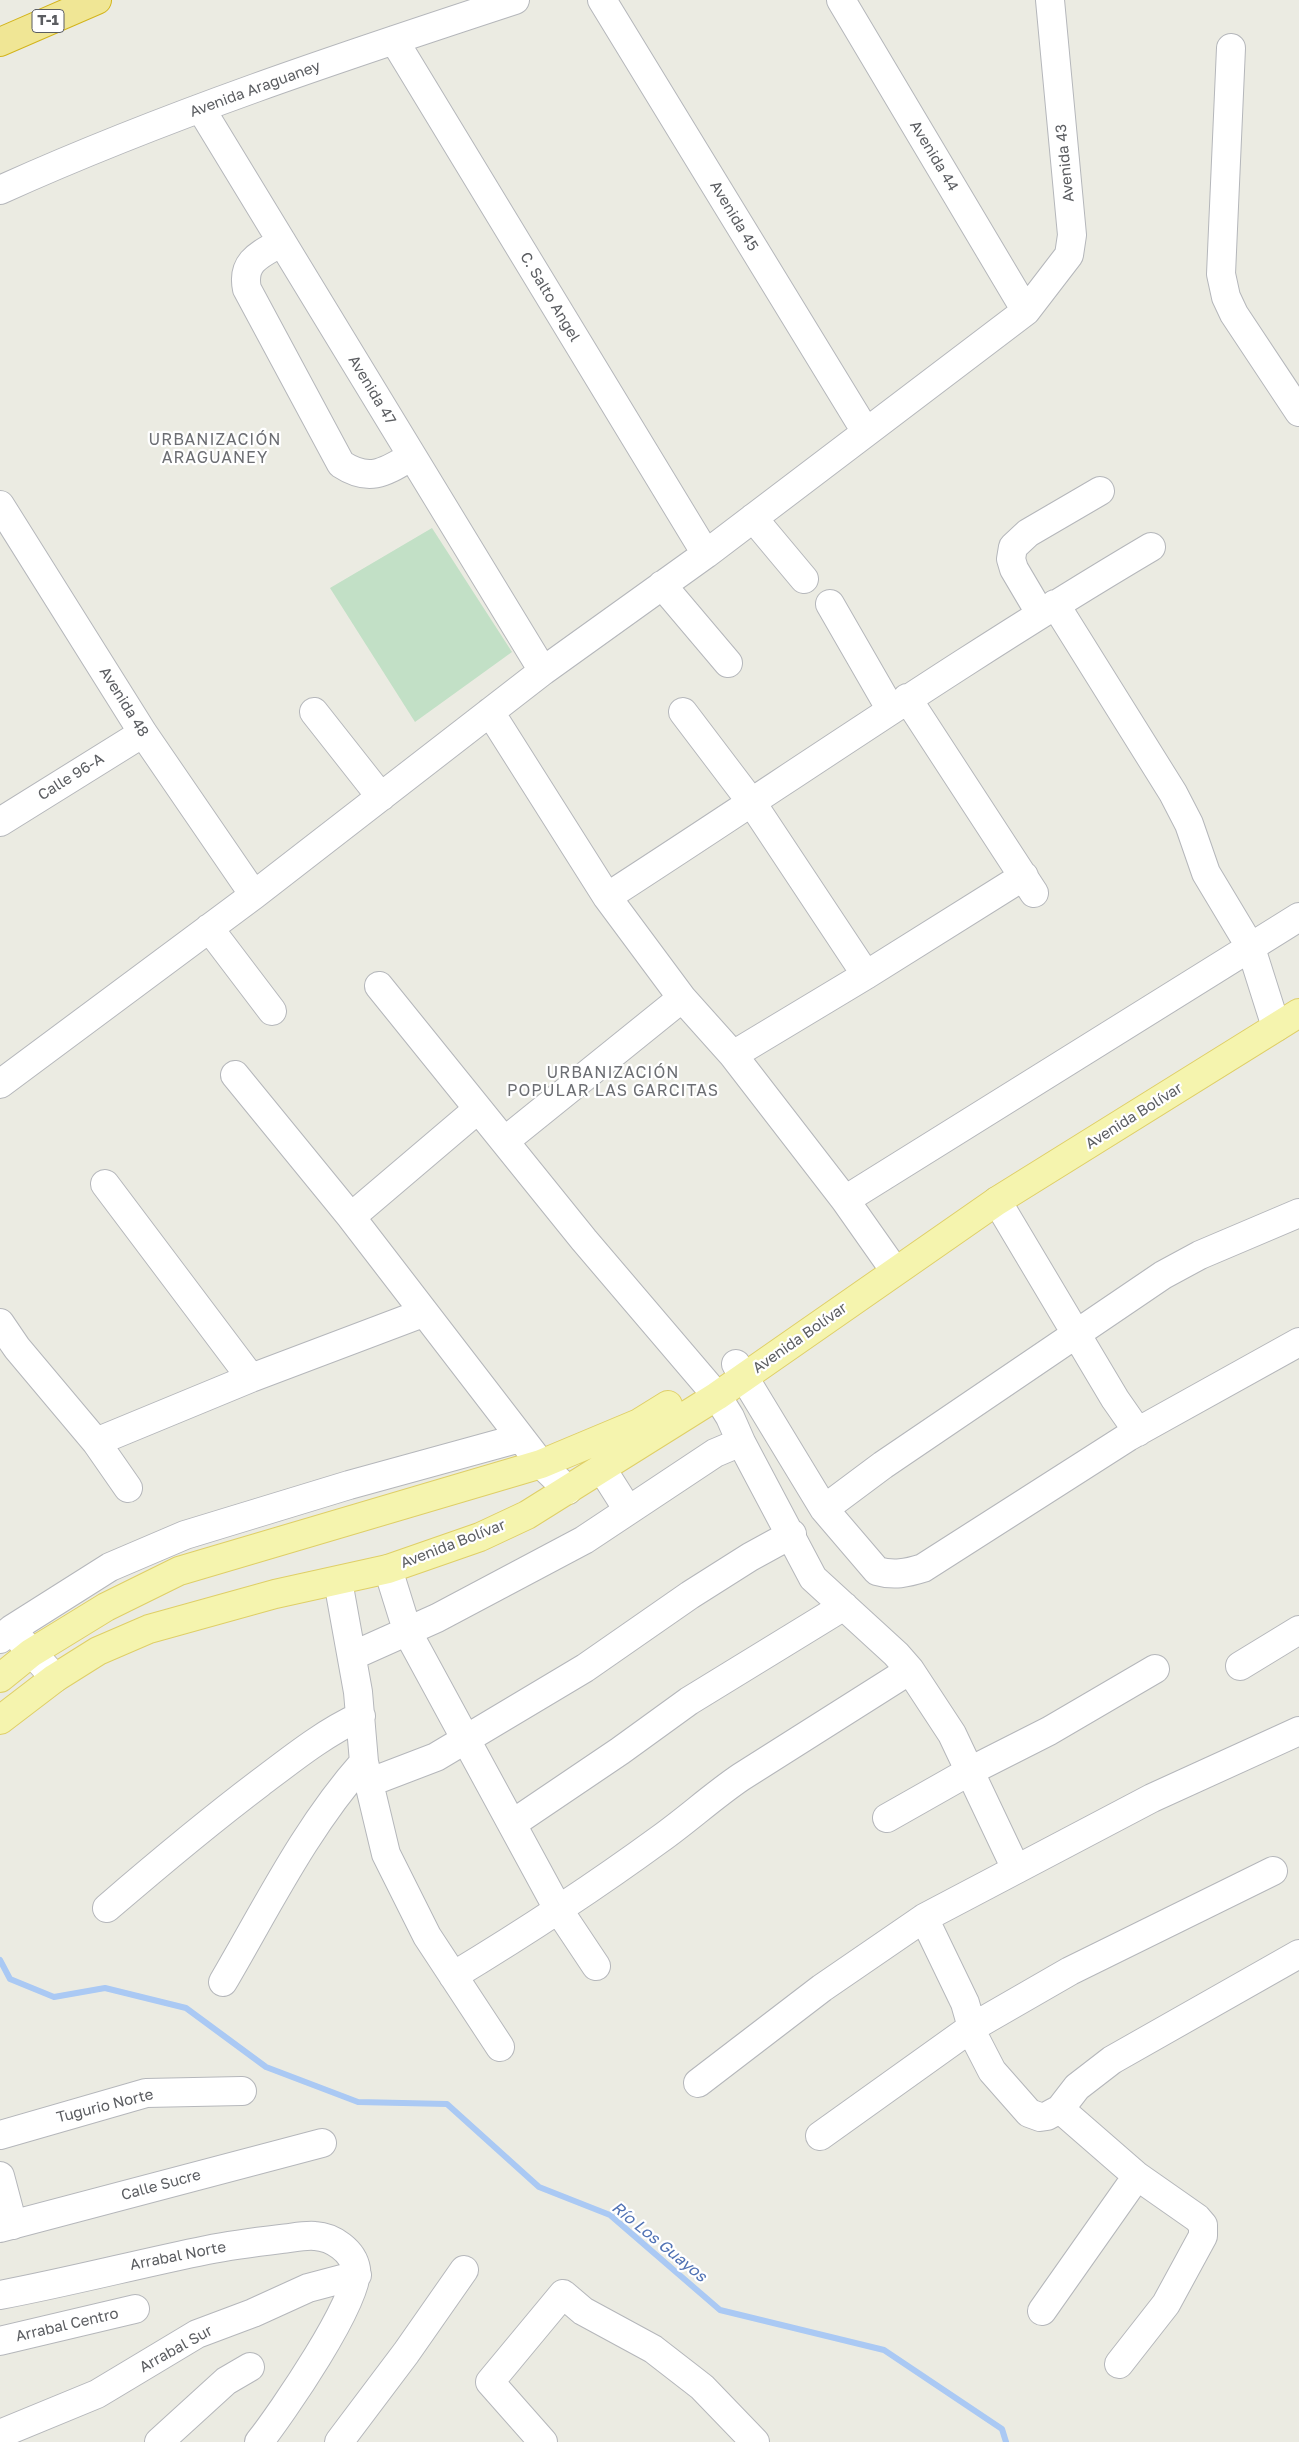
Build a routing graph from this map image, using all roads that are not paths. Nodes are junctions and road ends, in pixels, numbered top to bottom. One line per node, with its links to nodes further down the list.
1 (97, 0): 7 (highway, T-1)
2 (515, 0): 6 (street, Avenida Araguaney)
3 (602, 0): 14 (street, Avenida 45)
4 (842, 0): 12 (street, Avenida 44)
5 (1050, 0): 12 (street, Avenida 43)
6 (394, 40): 9 (street, Avenida Araguaney); 20 (street, C. Salto Angel)
7 (0, 42)
8 (1231, 48): 13 (street)
9 (201, 109): 10 (street, Avenida Araguaney); 11 (street, Avenida 47)
10 (0, 190)
11 (282, 242): 15 (street, Avenida 47); 15 (street)
12 (1026, 311): 14 (street, Avenida 43)
13 (1299, 412)
14 (866, 432): 18 (street, Avenida 43)
15 (412, 456): 26 (street, Avenida 47)
16 (1100, 492): 24 (street)
17 (0, 506): 31 (street, Avenida 48)
18 (753, 518): 20 (street, Avenida 43); 21 (street)
19 (1150, 547): 24 (street)
20 (706, 554): 22 (street, Avenida 43)
21 (804, 579)
22 (662, 585): 25 (street); 26 (street, Avenida 43)
23 (830, 604): 27 (street)
24 (1047, 608): 27 (street); 39 (street)
25 (728, 663)
26 (543, 671): 29 (street, Avenida 43)
27 (899, 704): 33 (street); 40 (street)
28 (314, 712): 32 (street)
29 (490, 712): 32 (street, Avenida 43); 36 (street)
30 (683, 712): 33 (street)
31 (143, 733): 34 (street, Calle 96-A); 35 (street, Avenida 48)
32 (381, 796): 35 (street, Avenida 43)
33 (752, 803): 36 (street); 40 (street)
34 (0, 822)
35 (254, 895): 38 (street, Avenida 43)
36 (607, 897): 42 (street)
37 (1299, 917): 39 (street)
38 (209, 928): 43 (street); 48 (street, Avenida 43)
39 (1251, 948): 45 (street); 52 (street)
40 (866, 975): 46 (street)
41 (379, 986): 49 (street)
42 (682, 998): 46 (street); 50 (street)
43 (272, 1011)
44 (1299, 1013): 45 (main road, Avenida Bolívar)
45 (1276, 1027): 53 (main road, Avenida Bolívar)
46 (732, 1055): 52 (street)
47 (235, 1075): 55 (street)
48 (0, 1084)
49 (478, 1109): 50 (street); 55 (street)
50 (506, 1140): 64 (street)
51 (105, 1184): 63 (street)
52 (846, 1200): 56 (street)
53 (998, 1202): 56 (main road, Avenida Bolívar); 59 (street)
54 (1299, 1213): 59 (street)
55 (351, 1217): 57 (street)
56 (895, 1271): 62 (main road, Avenida Bolívar)
57 (423, 1313): 63 (street); 66 (street)
58 (0, 1323): 61 (street)
59 (1076, 1334): 65 (street); 74 (street)
60 (1299, 1342): 65 (street)
61 (8, 1355): 67 (street)
62 (740, 1370): 64 (main road, Avenida Bolívar); 74 (street)
63 (251, 1378): 67 (street)
64 (710, 1390): 68 (street); 69 (main road, Avenida Bolívar); 70 (main road, Avenida Bolívar)
65 (1138, 1432): 74 (street)
66 (520, 1438): 69 (street); 71 (street)
67 (96, 1442): 72 (street)
68 (741, 1442): 75 (street); 77 (street)
69 (541, 1464): 73 (street); 76 (main road, Avenida Bolívar)
70 (602, 1468): 73 (main road, Avenida Bolívar); 75 (street)
71 (349, 1484): 76 (street); 81 (street)
72 (128, 1488)
73 (568, 1490): 78 (main road, Avenida Bolívar)
74 (824, 1509)
75 (628, 1510): 83 (street)
76 (362, 1517): 84 (main road, Avenida Bolívar)
77 (792, 1534): 80 (street); 94 (street)
78 (388, 1569): 79 (main road, Avenida Bolívar); 83 (street)
79 (338, 1581): 85 (street); 90 (main road, Avenida Bolívar)
80 (844, 1606): 88 (street); 98 (street)
81 (4, 1627): 84 (street)
82 (1299, 1630): 86 (street)
83 (408, 1633): 85 (street); 94 (street)
84 (31, 1652): 89 (main road, Avenida Bolívar); 90 (street)
85 (352, 1656): 91 (street)
86 (1240, 1666)
87 (1155, 1669): 95 (street)
88 (910, 1670): 95 (street); 102 (street)
89 (0, 1678)
90 (55, 1678): 92 (main road, Avenida Bolívar)
91 (361, 1716): 96 (street); 101 (street)
92 (0, 1720)
93 (1299, 1731): 99 (street)
94 (467, 1739): 96 (street); 98 (street)
95 (970, 1771): 97 (street); 99 (street)
96 (366, 1772): 106 (street); 107 (street)
97 (887, 1818)
98 (512, 1824): 102 (street)
99 (1016, 1869): 103 (street)
100 (1273, 1871): 108 (street)
101 (107, 1908)
102 (558, 1909): 105 (street); 106 (street)
103 (924, 1918): 108 (street); 110 (street)
104 (1299, 1954): 112 (street)
105 (596, 1966)
106 (453, 1976): 109 (street)
107 (223, 1982)
108 (971, 2028): 112 (street); 114 (street)
109 (500, 2047)
110 (698, 2083)
111 (242, 2092): 113 (street, Tugurio Norte)
112 (1060, 2108): 117 (street)
113 (0, 2134)
114 (820, 2136)
115 (322, 2143): 118 (street, Calle Sucre)
116 (0, 2176): 118 (street)
117 (1137, 2176): 123 (street); 125 (street)
118 (6, 2226)
119 (355, 2266): 121 (street, Arrabal Norte); 127 (street, Arrabal Sur); 129 (street)
120 (464, 2270): 130 (street)
121 (0, 2295)
122 (135, 2309): 124 (street, Arrabal Centro)
123 (1042, 2311)
124 (0, 2341)
125 (1119, 2364)
126 (250, 2367): 128 (street)
127 (0, 2434)
128 (159, 2442)
129 (259, 2442)
130 (340, 2442)
131 (543, 2442): 132 (street)
132 (754, 2442)

